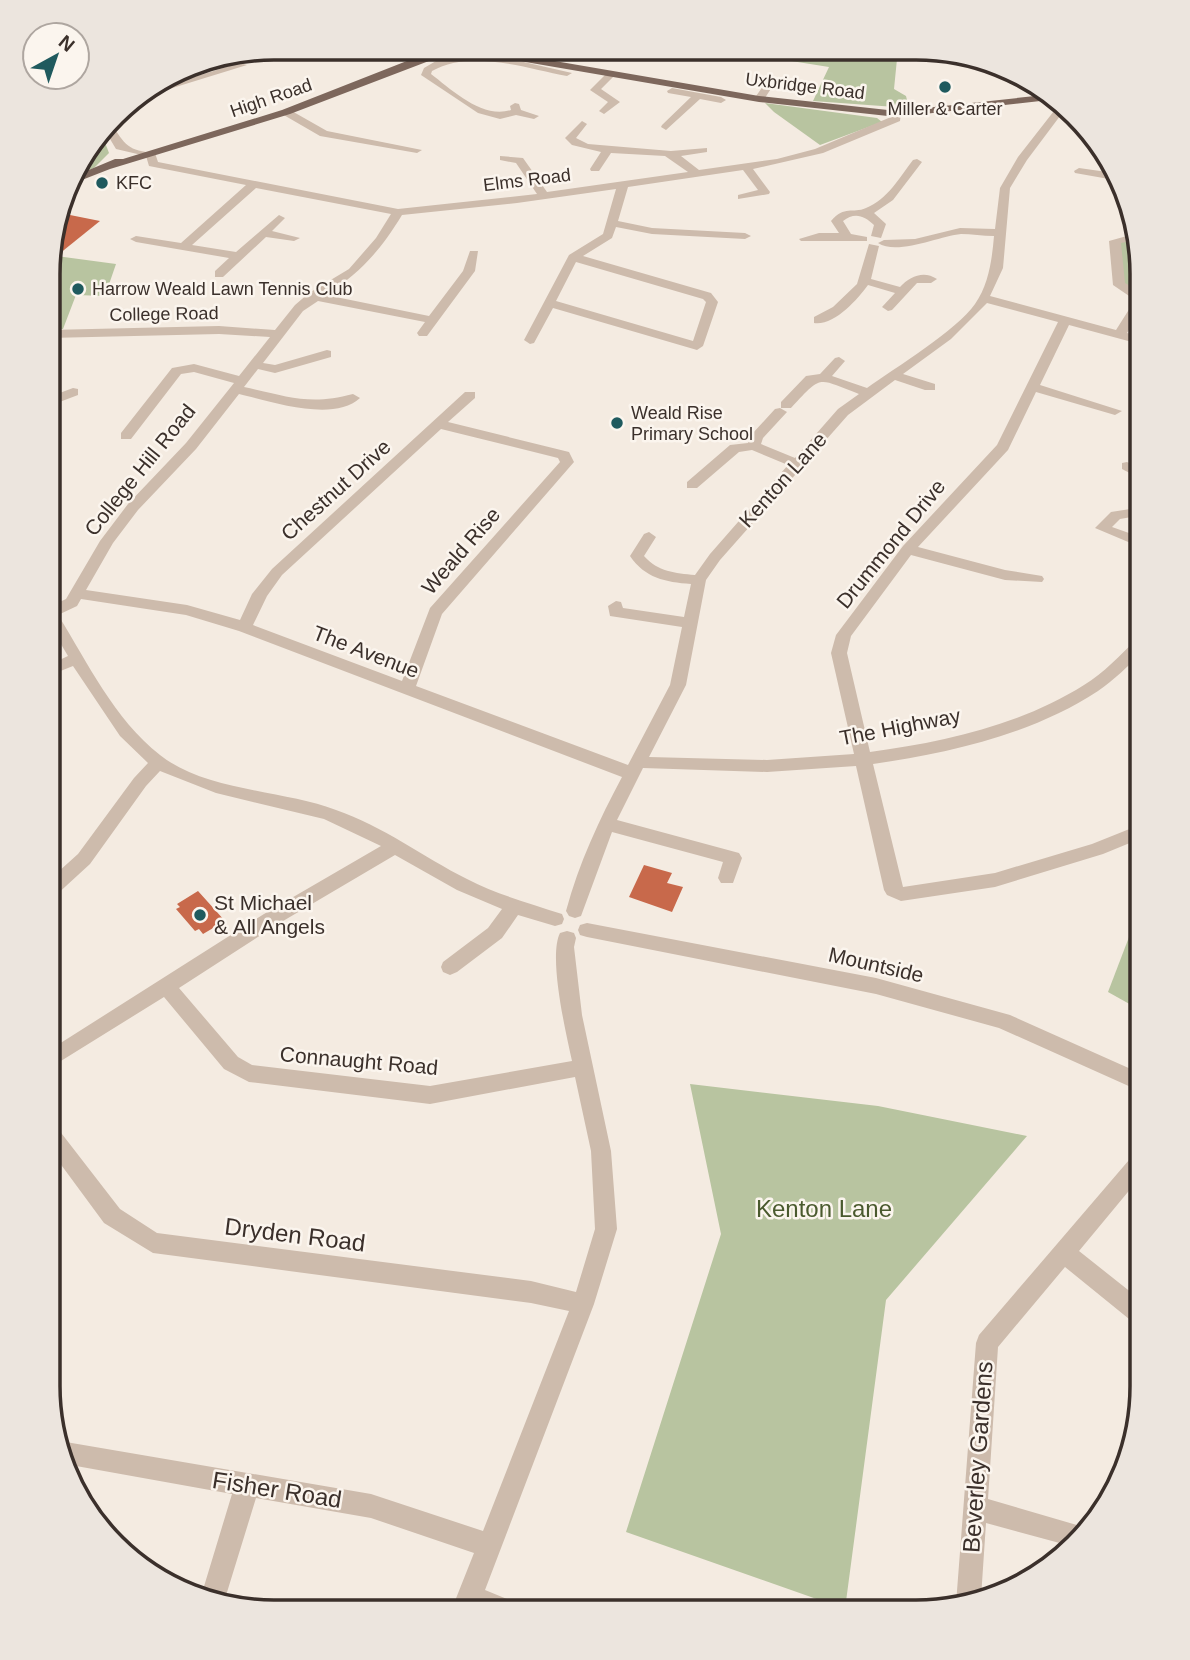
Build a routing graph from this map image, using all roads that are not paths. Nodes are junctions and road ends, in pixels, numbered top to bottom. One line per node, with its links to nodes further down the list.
1 (416, 60): 19 (main road, High Road)
2 (421, 60): 7 (street)
3 (462, 60): 7 (street)
4 (490, 60): 8 (street)
5 (516, 60): 8 (main road, Uxbridge Road)
6 (242, 65): 11 (street)
7 (433, 65): 21 (street)
8 (564, 70): 10 (main road, Uxbridge Road)
9 (803, 72): 14 (street)
10 (611, 74): 13 (main road, Uxbridge Road); 18 (street)
11 (166, 89)
12 (672, 91): 13 (street)
13 (705, 95): 14 (main road, Uxbridge Road); 15 (street); 23 (street)
14 (760, 99): 20 (main road, Uxbridge Road)
15 (721, 100)
16 (1042, 101): 20 (main road, Uxbridge Road)
17 (1052, 108): 47 (street, Kenton Lane)
18 (604, 111)
19 (286, 112): 25 (street); 29 (main road, High Road)
20 (897, 114): 32 (street, Elms Road)
21 (534, 116)
22 (582, 124): 26 (street)
23 (666, 127)
24 (111, 134): 29 (street)
25 (417, 150)
26 (608, 150): 28 (street); 33 (street)
27 (703, 150): 28 (street)
28 (670, 154): 35 (street)
29 (137, 157): 37 (main road, High Road); 38 (street, Elms Road)
30 (504, 158): 40 (street)
31 (917, 162): 43 (street)
32 (745, 165): 35 (street, Elms Road); 41 (street)
33 (595, 169)
34 (1079, 171): 36 (street)
35 (695, 172): 39 (street, Elms Road)
36 (1106, 176)
37 (83, 177)
38 (254, 184): 42 (street, Elms Road); 55 (street)
39 (623, 185): 40 (street, Elms Road); 45 (street)
40 (543, 195): 42 (street, Elms Road)
41 (742, 197)
42 (398, 212): 64 (street, College Hill Road)
43 (866, 213): 50 (street); 54 (street)
44 (279, 218): 46 (street)
45 (613, 223): 48 (street); 58 (street)
46 (265, 233): 51 (street); 57 (street)
47 (1001, 233): 54 (street); 65 (street, Kenton Lane)
48 (745, 236)
49 (1127, 236): 63 (street)
50 (847, 237): 53 (street); 54 (street)
51 (295, 238)
52 (136, 239): 55 (street)
53 (805, 239)
54 (874, 241): 61 (street)
55 (183, 247): 57 (street)
56 (474, 253): 69 (street)
57 (238, 256): 59 (street)
58 (573, 257): 66 (street); 66 (street)
59 (219, 274)
60 (931, 279): 62 (street)
61 (865, 281): 62 (street); 70 (street)
62 (903, 291): 67 (street)
63 (1130, 291)
64 (313, 296): 69 (street); 74 (street, College Hill Road)
65 (986, 299): 71 (street); 81 (street, Kenton Lane)
66 (549, 303): 77 (street)
67 (888, 307)
68 (1130, 317): 75 (street)
69 (431, 320): 72 (street)
70 (818, 320)
71 (1065, 320): 75 (street); 85 (street, Drummond Drive)
72 (423, 333)
73 (60, 334): 74 (street, College Road)
74 (279, 334): 80 (street, College Hill Road)
75 (1119, 335): 76 (street)
76 (1130, 338)
77 (530, 340)
78 (327, 354): 80 (street)
79 (839, 361): 82 (street)
80 (256, 365): 83 (street, College Hill Road)
81 (894, 375): 84 (street); 87 (street, Kenton Lane)
82 (824, 377): 87 (street); 94 (street)
83 (239, 385): 90 (street); 93 (street); 105 (street, College Hill Road)
84 (930, 387)
85 (1032, 387): 91 (street); 102 (street, Drummond Drive)
86 (73, 392): 89 (street)
87 (869, 393): 95 (street, Kenton Lane)
88 (470, 395): 92 (street, Chestnut Drive)
89 (60, 397)
90 (353, 398)
91 (1115, 411)
92 (438, 424): 109 (street, Chestnut Drive); 114 (street, Weald Rise)
93 (127, 436)
94 (754, 446): 95 (street); 98 (street)
95 (797, 464): 104 (street, Kenton Lane)
96 (1127, 466): 97 (street)
97 (1130, 468)
98 (692, 485)
99 (1130, 513): 101 (street)
100 (649, 537): 104 (street)
101 (1130, 538)
102 (908, 549): 103 (street); 115 (street, Drummond Drive)
103 (1037, 579)
104 (699, 580): 108 (street, Kenton Lane)
105 (78, 594): 107 (street, College Hill Road); 109 (street, The Avenue)
106 (616, 606): 108 (street)
107 (60, 608)
108 (691, 623): 117 (street, Kenton Lane)
109 (244, 627): 114 (street, The Avenue)
110 (60, 631): 112 (street, College Hill Road)
111 (1130, 654): 115 (street, The Highway)
112 (77, 658): 113 (street); 116 (street, College Hill Road)
113 (60, 665)
114 (407, 690): 117 (street, The Avenue)
115 (863, 761): 117 (street, The Highway); 119 (street, Drummond Drive)
116 (159, 763): 120 (street, College Hill Road); 122 (street)
117 (636, 768): 118 (street, Kenton Lane)
118 (606, 824): 121 (street); 124 (street, Kenton Lane)
119 (1130, 836)
120 (394, 846): 123 (street, College Hill Road); 126 (street)
121 (727, 878)
122 (60, 881)
123 (514, 906): 124 (street, College Hill Road); 125 (street)
124 (570, 929): 128 (street); 129 (street, Mountside)
125 (450, 967)
126 (166, 986): 127 (street); 128 (street, Connaught Road)
127 (60, 1053)
128 (584, 1067): 133 (street)
129 (1130, 1078)
130 (60, 1147): 133 (street, Dryden Road)
131 (1130, 1174): 132 (street, Beverley Gardens)
132 (1064, 1253): 134 (street); 137 (street, Beverley Gardens)
133 (583, 1304): 139 (street)
134 (1130, 1305)
135 (71, 1454): 136 (street, Fisher Road)
136 (247, 1486): 139 (street, Fisher Road); 140 (street)
137 (975, 1508): 138 (street); 141 (street, Beverley Gardens)
138 (1071, 1534)
139 (488, 1545): 142 (street)
140 (215, 1592)
141 (969, 1593)
142 (468, 1600)

